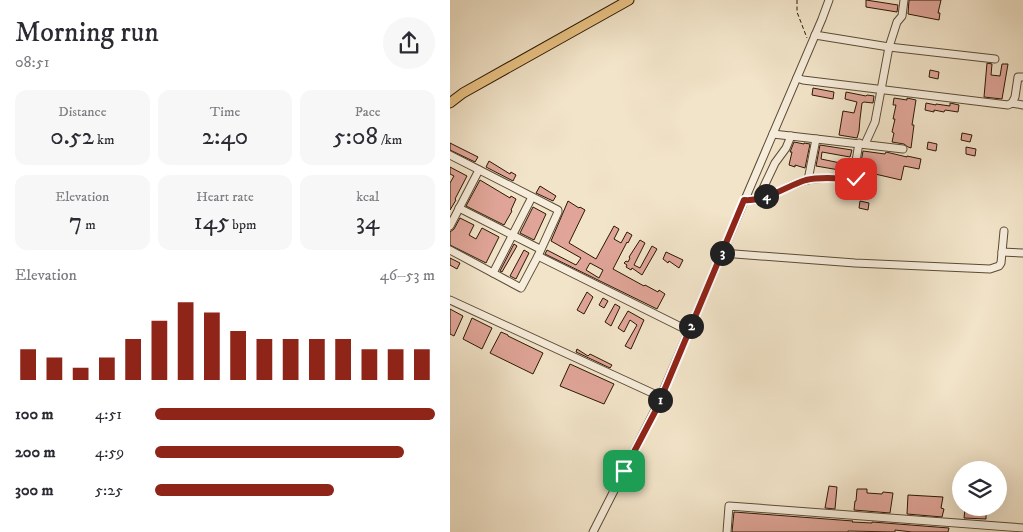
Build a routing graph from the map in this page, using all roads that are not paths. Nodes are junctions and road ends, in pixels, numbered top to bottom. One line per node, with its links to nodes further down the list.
1 (629, 0): 10 (main road)
2 (828, 0): 4 (street)
3 (904, 0): 5 (street)
4 (815, 35): 5 (street); 8 (street)
5 (889, 47): 6 (street); 9 (street)
6 (995, 59)
7 (1023, 77): 11 (street)
8 (796, 78): 9 (street); 13 (street)
9 (881, 90): 11 (street); 16 (street)
10 (450, 102)
11 (1012, 103): 12 (street)
12 (1023, 105)
13 (773, 134): 14 (street); 25 (street)
14 (791, 136): 15 (street); 24 (street)
15 (816, 139): 16 (street); 22 (street)
16 (862, 143): 17 (street); 21 (street)
17 (903, 148)
18 (450, 155): 19 (street)
19 (479, 170): 23 (street); 26 (street)
20 (870, 178): 21 (street)
21 (844, 179): 22 (street)
22 (808, 180): 24 (street)
23 (532, 197): 29 (street); 31 (street)
24 (758, 199): 25 (street)
25 (744, 200): 33 (street)
26 (459, 208): 27 (street); 29 (street)
27 (451, 222)
28 (1004, 231): 32 (street)
29 (512, 235): 31 (street); 35 (street)
30 (450, 250): 35 (street)
31 (539, 252): 35 (street); 37 (street)
32 (1002, 252): 33 (street); 34 (street)
33 (722, 253): 37 (street)
34 (1023, 253)
35 (493, 273)
36 (450, 300): 38 (street)
37 (689, 331): 38 (street)
38 (661, 398): 41 (street)
39 (959, 523): 40 (street); 42 (street); 43 (street)
40 (1023, 528)
41 (593, 532)
42 (727, 532)
43 (959, 532)

